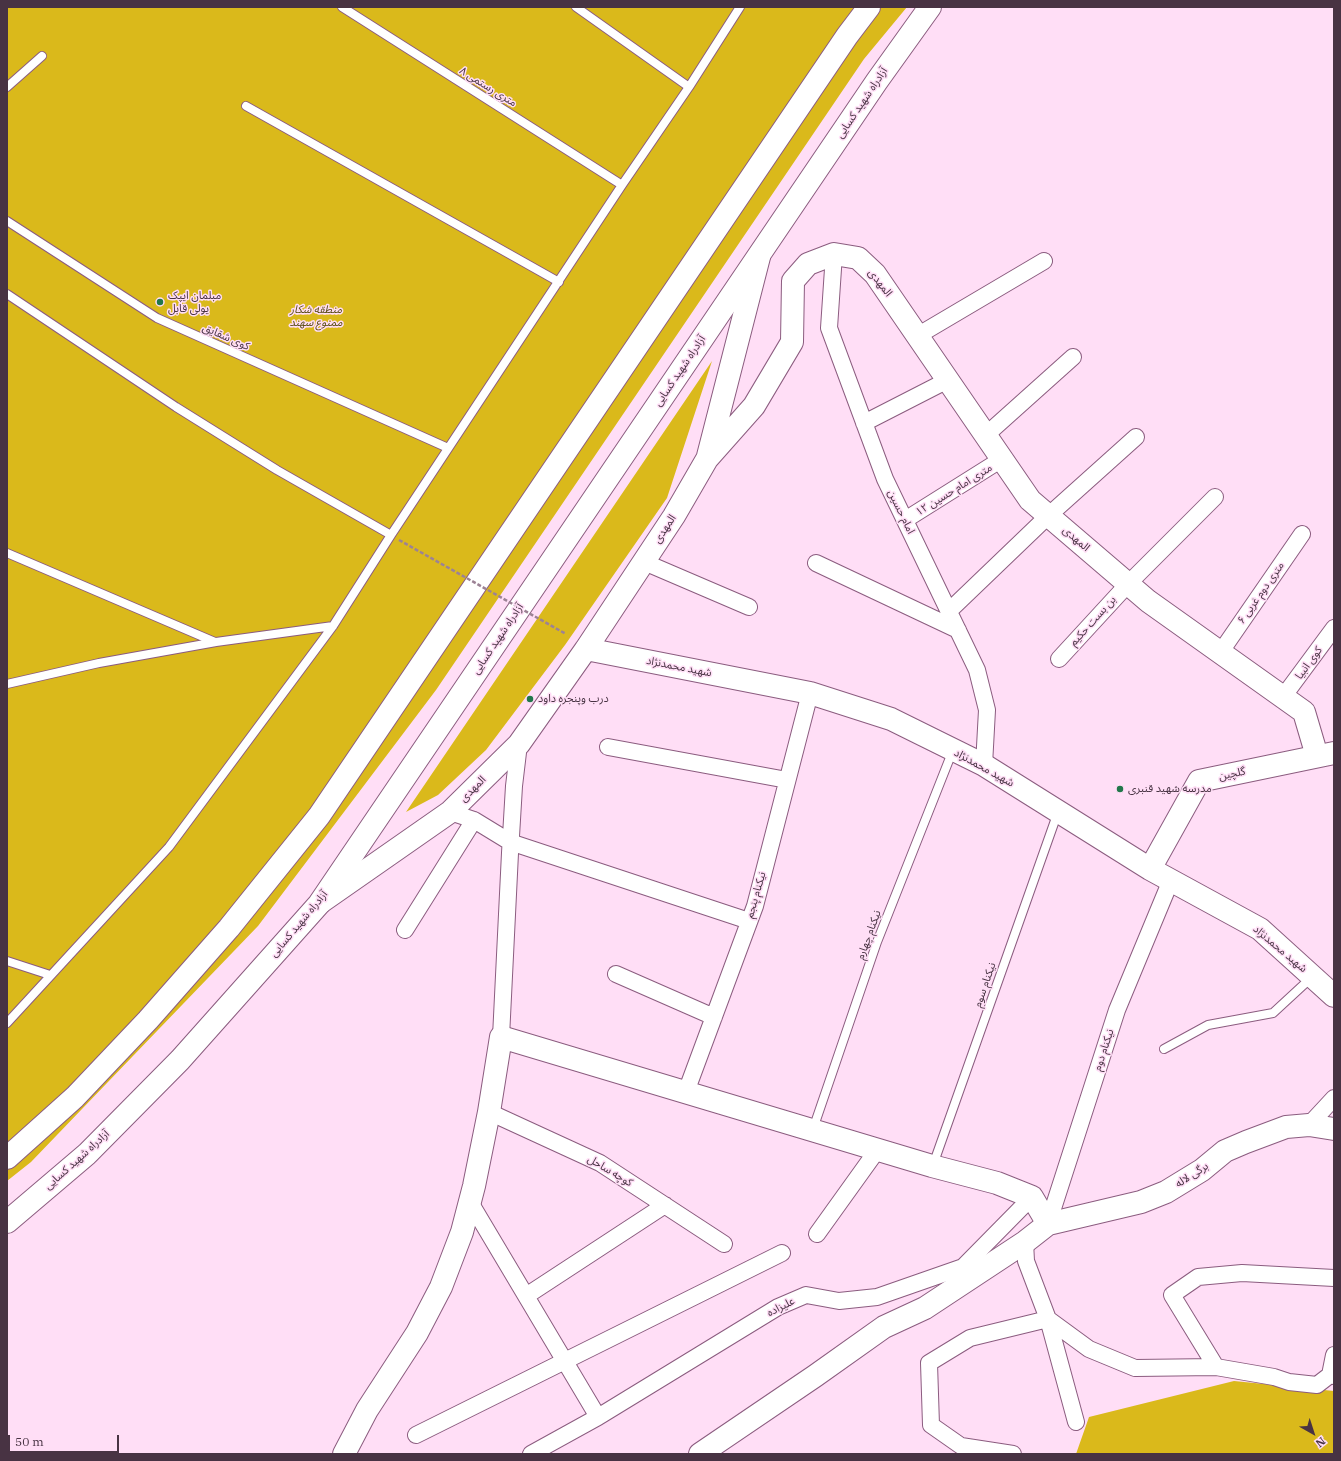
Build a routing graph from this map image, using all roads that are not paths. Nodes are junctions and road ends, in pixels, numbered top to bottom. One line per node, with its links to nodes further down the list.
1 (342, 7): 10 (lane, ۸ متری رستمی)
2 (576, 7): 8 (lane)
3 (740, 7): 8 (lane)
4 (869, 7): 78 (main road)
5 (930, 7): 13 (main road, آزادراه شهید کسایی)
6 (42, 56): 7 (lane)
7 (7, 87)
8 (689, 87): 10 (lane)
9 (246, 106): 15 (lane)
10 (622, 185): 15 (lane)
11 (7, 221): 23 (lane, کوی شقایق)
12 (834, 254): 17 (main road, المهدی); 20 (street, امام حسین); 25 (main road, المهدی)
13 (760, 255): 25 (main road); 59 (main road, آزادراه شهید کسایی)
14 (1044, 262): 17 (street)
15 (558, 282): 23 (lane)
16 (7, 294): 30 (lane)
17 (917, 336): 19 (main road, المهدی)
18 (1073, 356): 21 (street)
19 (948, 380): 20 (street); 21 (main road, المهدی)
20 (864, 423): 28 (street, امام حسین)
21 (986, 435): 24 (main road, المهدی)
22 (1136, 437): 27 (street)
23 (448, 448): 30 (lane)
24 (1002, 459): 27 (main road, المهدی); 28 (street, ۱۲ متری امام حسین)
25 (707, 460): 32 (main road, المهدی)
26 (1215, 497): 34 (street, بن بست حکیم)
27 (1048, 516): 34 (main road, المهدی); 36 (street)
28 (905, 520): 36 (street, امام حسین)
29 (1302, 534): 42 (street, ۶ متری دوم غربی)
30 (391, 535): 37 (lane)
31 (7, 553): 40 (lane)
32 (644, 562): 35 (street); 41 (main road, المهدی)
33 (816, 563): 39 (street)
34 (1128, 584): 42 (main road, المهدی); 43 (street, بن بست حکیم)
35 (749, 607)
36 (949, 611): 39 (street, امام حسین)
37 (333, 626): 40 (lane); 64 (lane)
38 (1334, 628): 46 (street, کوی انبیا)
39 (958, 630): 51 (street, امام حسین)
40 (216, 642): 44 (lane)
41 (586, 649): 45 (main road, شهید محمدنژاد); 47 (main road, المهدی)
42 (1220, 652): 46 (main road, المهدی)
43 (1059, 659)
44 (7, 684)
45 (810, 693): 49 (main road, شهید محمدنژاد); 52 (street, نیکنام پنجم)
46 (1283, 697): 50 (main road, المهدی)
47 (519, 744): 54 (main road, المهدی); 56 (street)
48 (608, 747): 52 (street)
49 (953, 750): 51 (main road, شهید محمدنژاد); 76 (lane, نیکنام چهارم)
50 (1325, 754): 57 (main road, گلچین)
51 (984, 765): 53 (main road, شهید محمدنژاد)
52 (788, 780): 60 (street, نیکنام پنجم)
53 (1058, 811): 57 (main road, شهید محمدنژاد); 79 (lane, نیکنام سوم)
54 (450, 812): 55 (street); 59 (main road, المهدی)
55 (474, 820): 56 (street); 61 (street)
56 (510, 842): 60 (street); 69 (street)
57 (1150, 869): 58 (main road, شهید محمدنژاد)
58 (1171, 880): 65 (main road, شهید محمدنژاد); 84 (street, نیکنام دوم)
59 (319, 904): 83 (main road, آزادراه شهید کسایی)
60 (749, 921): 67 (street, نیکنام پنجم)
61 (405, 930)
62 (7, 961): 64 (lane)
63 (616, 974): 67 (street)
64 (50, 975): 68 (lane)
65 (1313, 976): 66 (main road, شهید محمدنژاد); 70 (lane)
66 (1334, 996)
67 (714, 1017): 71 (street, نیکنام پنجم)
68 (7, 1023)
69 (501, 1037): 71 (main road); 73 (main road)
70 (1164, 1049)
71 (686, 1092): 76 (main road)
72 (1334, 1098): 74 (street)
73 (489, 1112): 81 (main road); 82 (street, کوچه ساحل)
74 (1309, 1125): 75 (main road, برگی لاله); 84 (main road, برگی لاله)
75 (1334, 1129)
76 (813, 1130): 77 (main road)
77 (878, 1149): 79 (main road); 85 (street)
78 (7, 1158)
79 (932, 1166): 80 (main road)
80 (1032, 1197): 84 (main road); 96 (street, علیزاده)
81 (470, 1202): 90 (street); 99 (main road)
82 (665, 1205): 87 (street, کوچه ساحل); 90 (street)
83 (7, 1222)
84 (1048, 1224): 86 (main road)
85 (817, 1234)
86 (1025, 1242): 91 (street); 101 (main road)
87 (724, 1244)
88 (782, 1253): 93 (street)
89 (1334, 1278): 94 (street)
90 (526, 1296): 93 (street)
91 (1048, 1319): 94 (street); 97 (street); 102 (street)
92 (1334, 1355): 95 (street)
93 (564, 1361): 96 (street); 98 (street)
94 (1216, 1367): 95 (street)
95 (1332, 1375)
96 (598, 1417): 100 (street, علیزاده)
97 (1076, 1422)
98 (416, 1435)
99 (344, 1454)
100 (531, 1454)
101 (700, 1454)
102 (1013, 1454)

